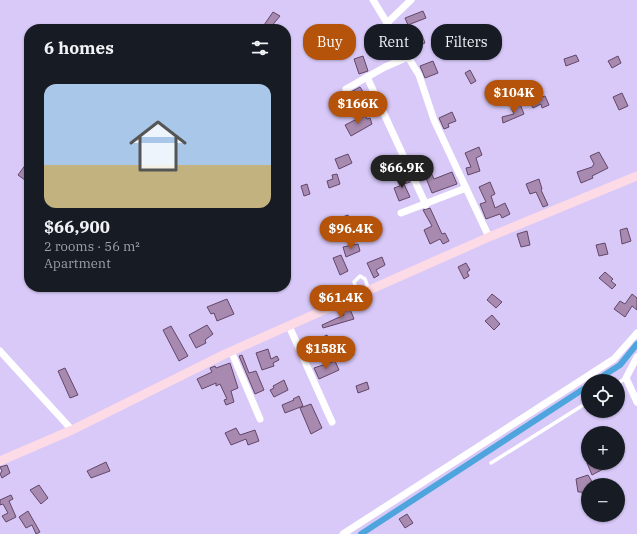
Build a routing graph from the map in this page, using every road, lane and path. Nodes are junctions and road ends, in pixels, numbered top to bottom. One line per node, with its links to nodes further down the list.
1 (373, 0): 3 (street)
2 (411, 0): 3 (street)
3 (387, 23)
4 (401, 60): 6 (street)
5 (410, 60): 9 (street)
6 (368, 77): 7 (street); 10 (street)
7 (346, 89)
8 (637, 176): 12 (main road)
9 (466, 188): 10 (street); 12 (street)
10 (426, 205): 11 (street)
11 (401, 214)
12 (489, 237): 13 (main road)
13 (369, 291): 14 (main road); 14 (lane)
14 (358, 295): 15 (main road)
15 (289, 326): 18 (main road); 24 (street)
16 (637, 333): 28 (street)
17 (0, 351): 25 (street)
18 (231, 351): 23 (street); 25 (main road)
19 (637, 358): 20 (street)
20 (626, 378): 21 (street)
21 (637, 402)
22 (581, 406): 27 (lane)
23 (260, 418)
24 (332, 422)
25 (72, 430): 26 (main road)
26 (0, 461)
27 (491, 463)
28 (343, 534)

